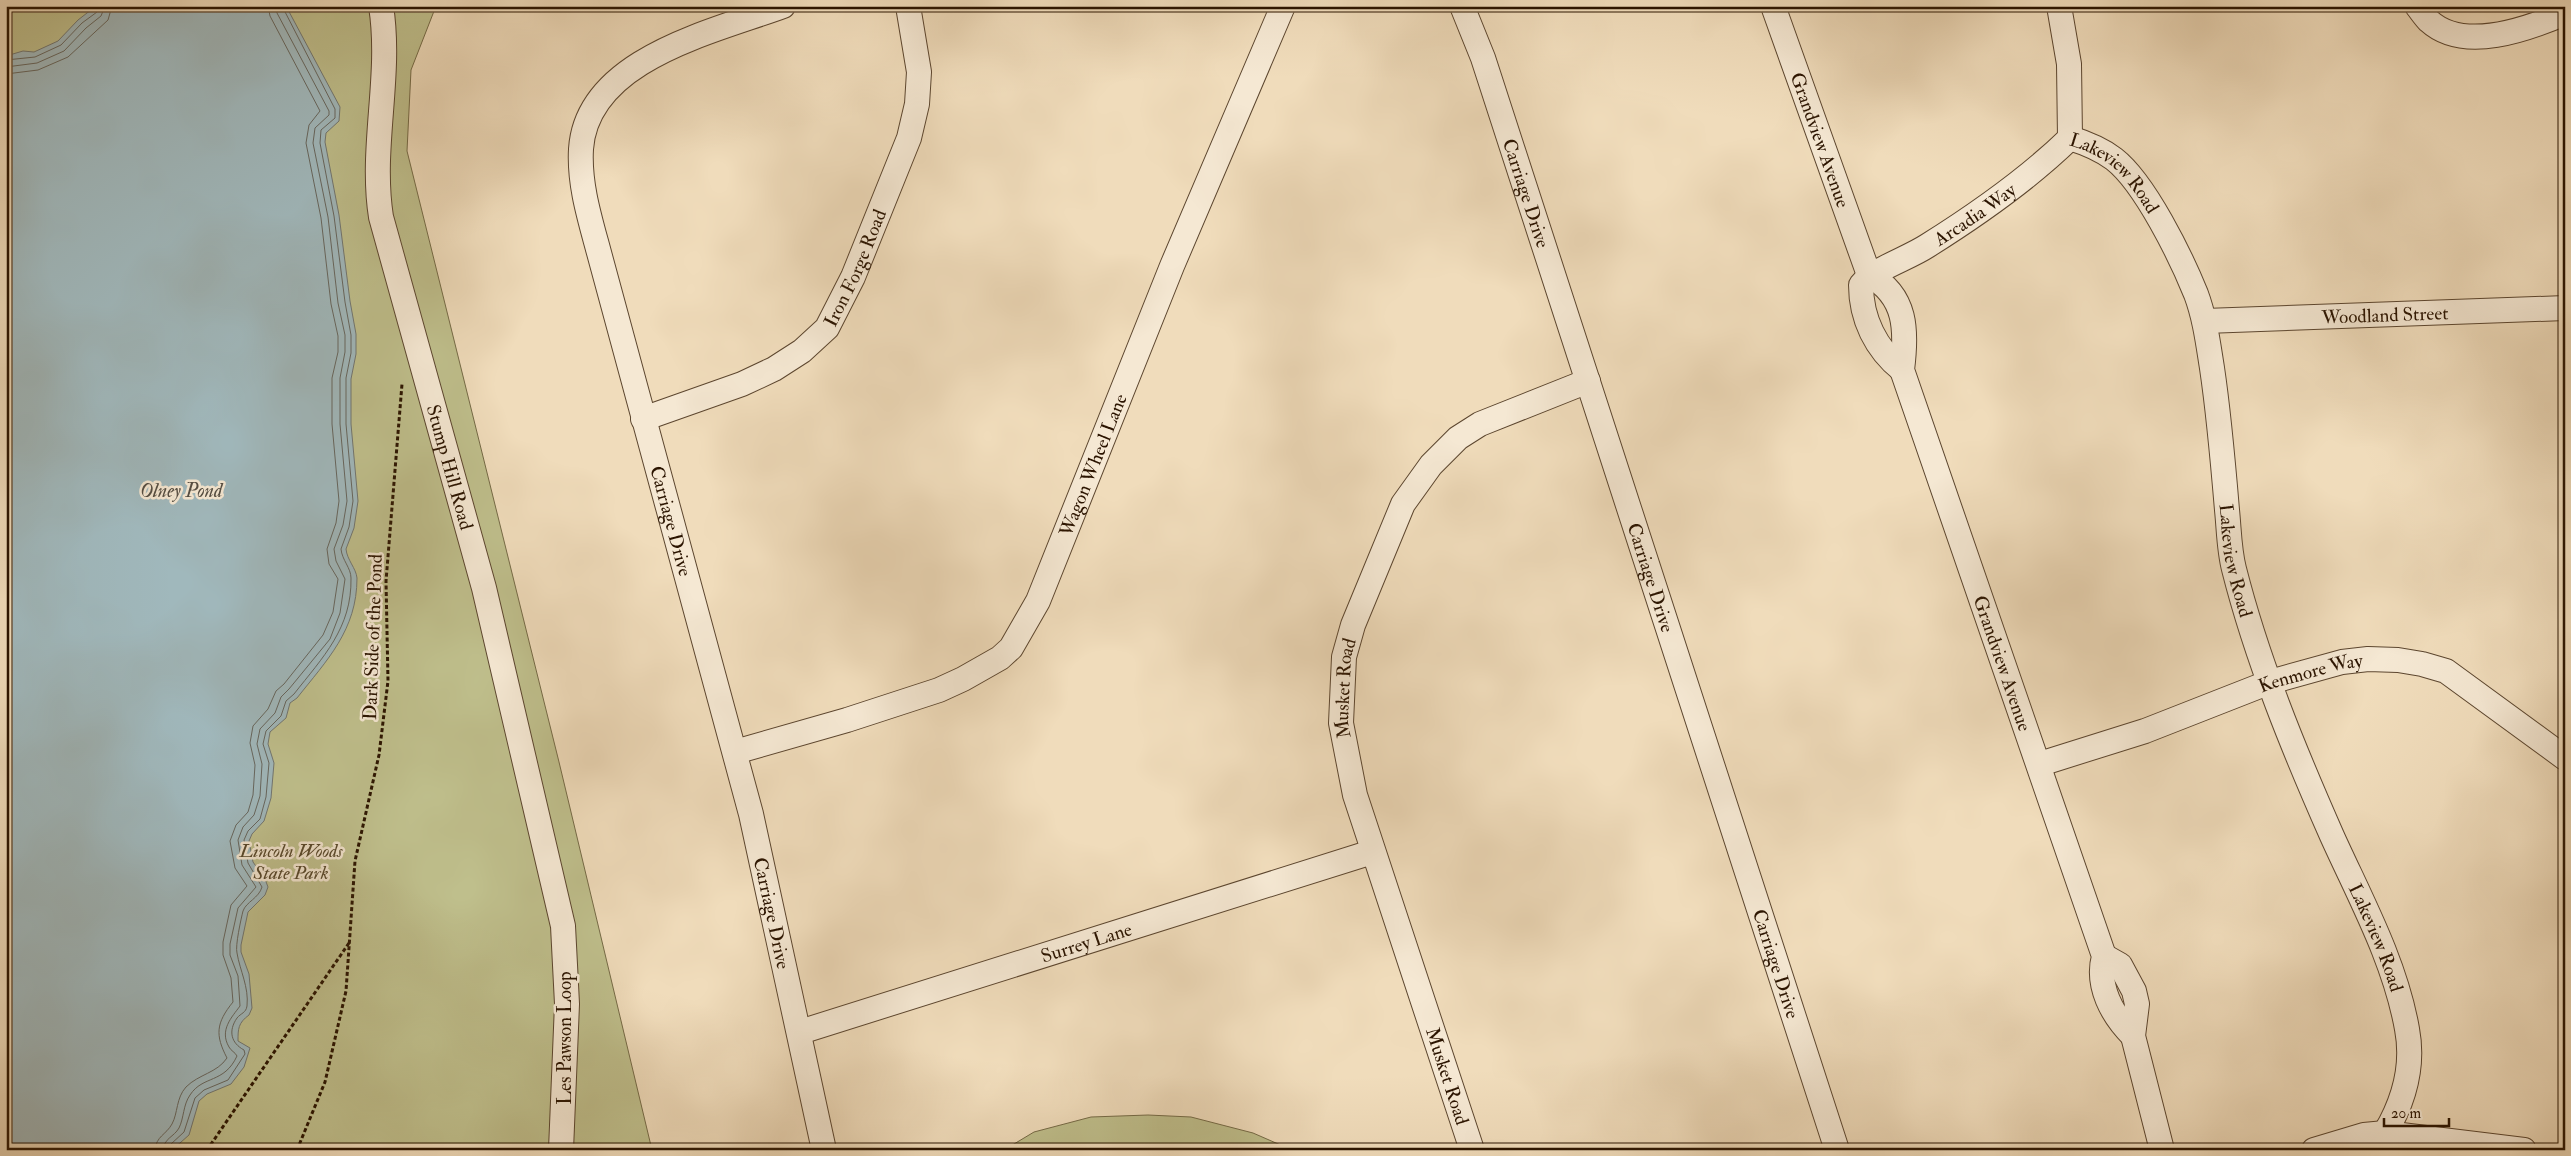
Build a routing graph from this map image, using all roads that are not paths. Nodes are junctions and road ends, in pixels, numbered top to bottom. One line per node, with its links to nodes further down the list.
1 (381, 6): 22 (street, Stump Hill Road)
2 (782, 6): 16 (street, Carriage Drive)
3 (908, 6): 16 (street, Iron Forge Road)
4 (1283, 6): 18 (street, Wagon Wheel Lane)
5 (1462, 6): 15 (street, Carriage Drive)
6 (1773, 6): 11 (street, Grandview Avenue)
7 (2059, 6): 10 (street, Lakeview Road)
8 (2417, 6): 9 (street)
9 (2565, 13)
10 (2070, 138): 11 (street, Arcadia Way); 13 (street, Lakeview Road)
11 (1869, 275): 14 (street, Grandview Avenue); 14 (street, Grandview Avenue)
12 (2565, 308): 13 (street, Woodland Street)
13 (2205, 321): 17 (street, Lakeview Road)
14 (1902, 370): 20 (street, Grandview Avenue)
15 (1588, 381): 21 (street, Musket Road); 28 (street, Carriage Drive)
16 (643, 419): 18 (street, Carriage Drive)
17 (2270, 682): 19 (street, Kenmore Way); 20 (street, Kenmore Way); 24 (street, Lakeview Road)
18 (735, 752): 23 (street, Carriage Drive)
19 (2565, 758)
20 (2040, 764): 29 (street, Grandview Avenue)
21 (1372, 852): 23 (street, Surrey Lane); 27 (street, Musket Road)
22 (563, 926): 25 (street, Les Pawson Loop)
23 (800, 1032): 26 (street, Carriage Drive)
24 (2385, 1134): 30 (street); 31 (street)
25 (561, 1150)
26 (824, 1150)
27 (1472, 1150)
28 (1837, 1150)
29 (2162, 1150)
30 (2314, 1150)
31 (2524, 1150)

